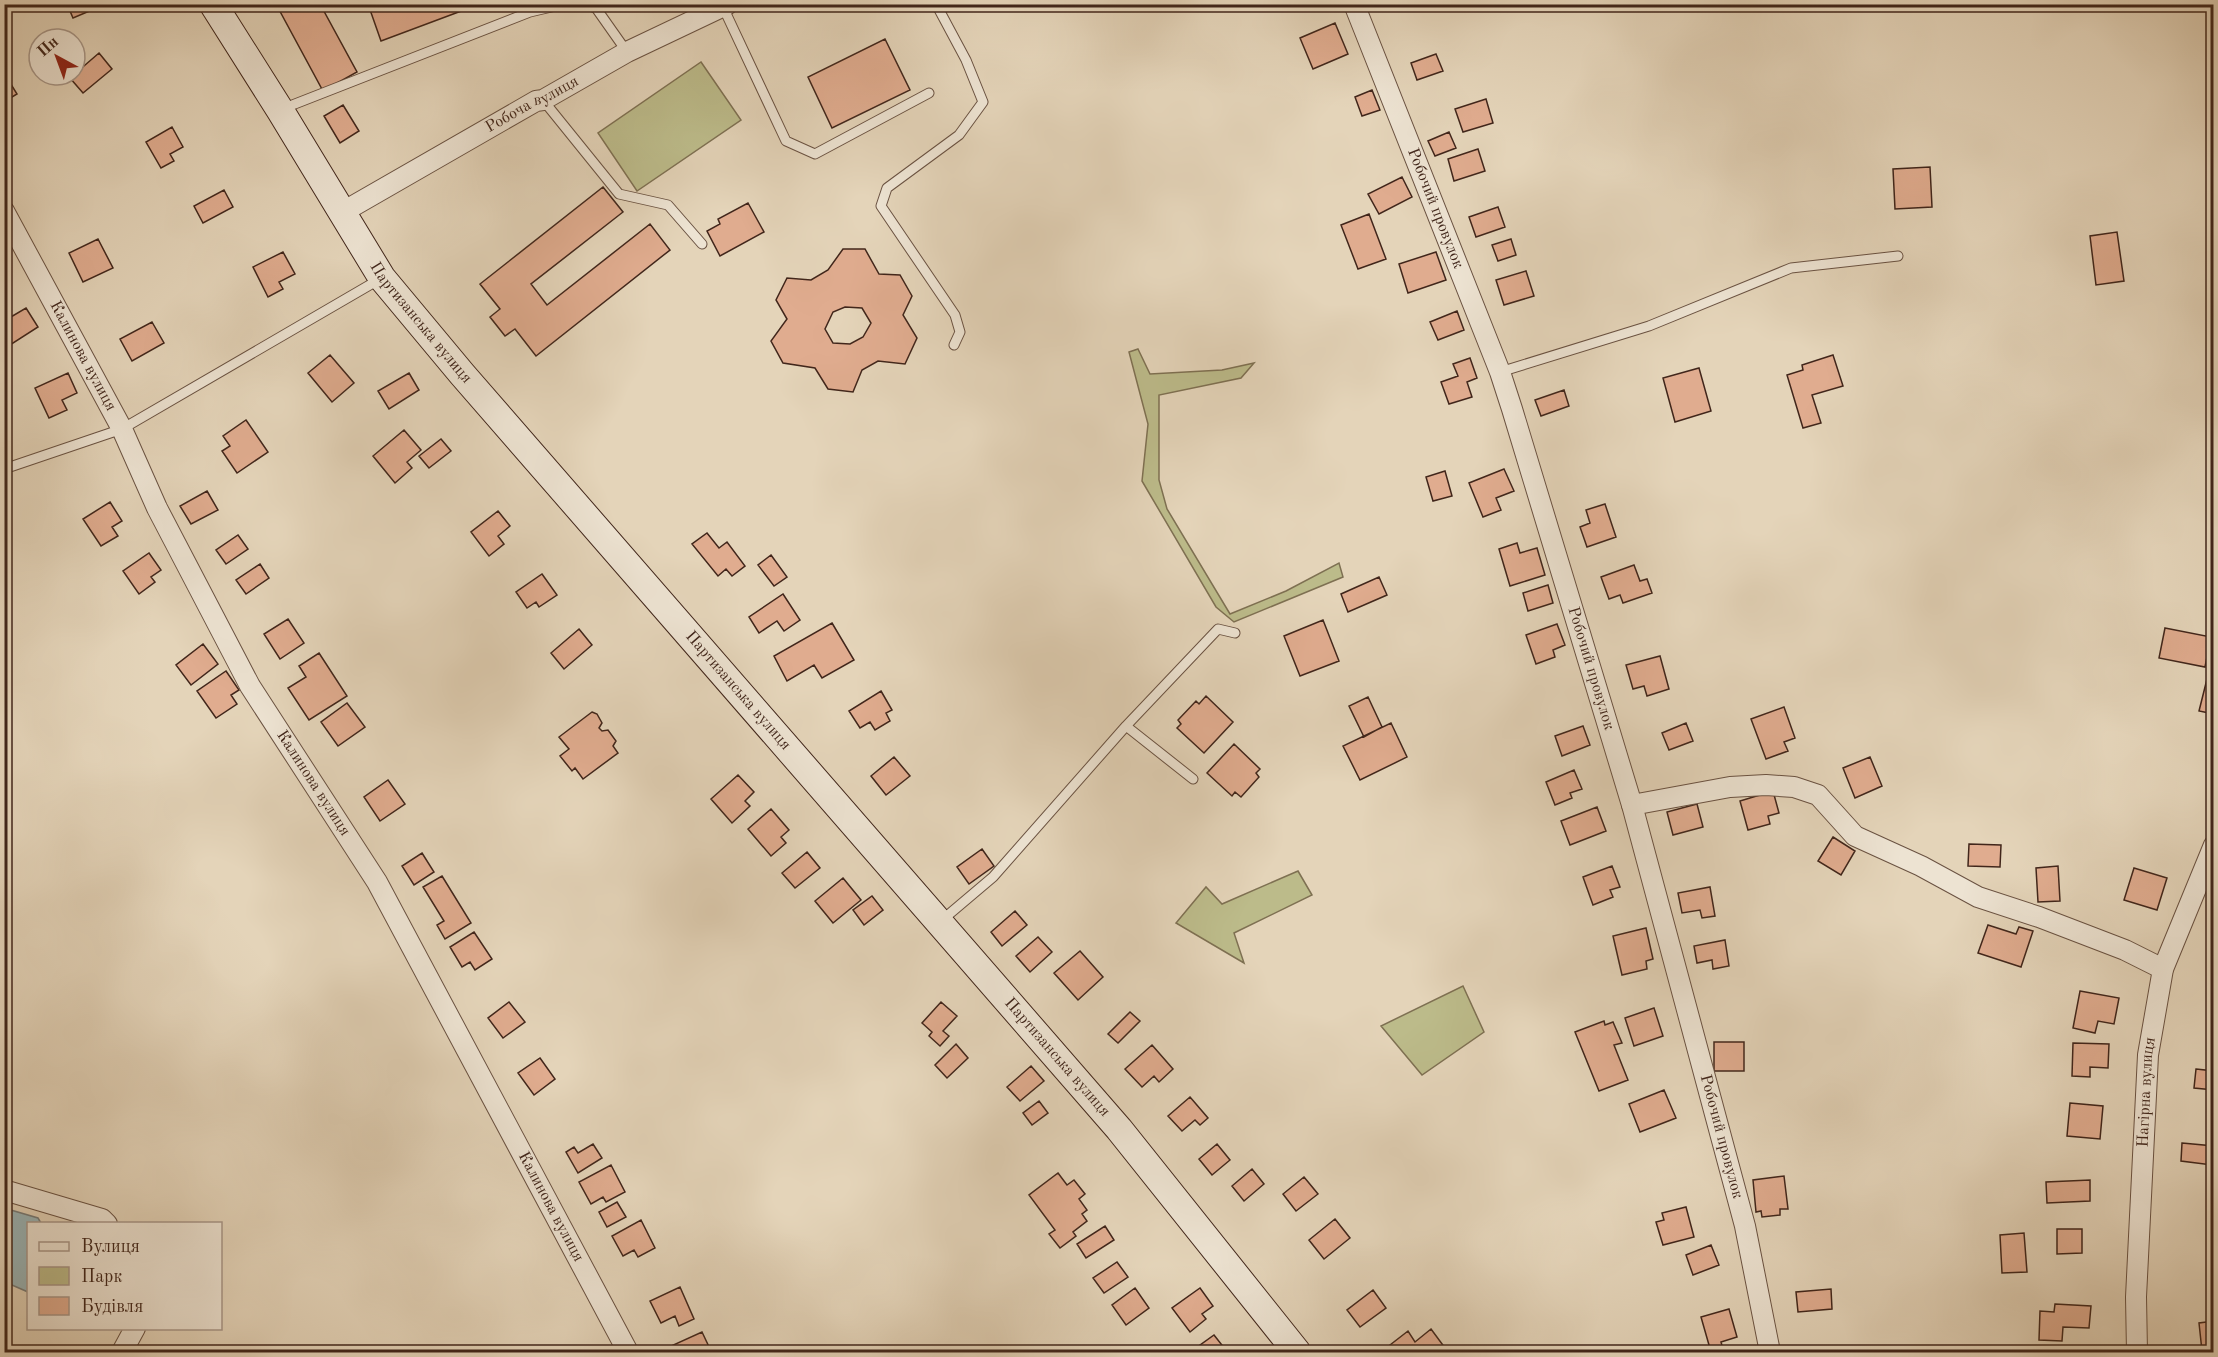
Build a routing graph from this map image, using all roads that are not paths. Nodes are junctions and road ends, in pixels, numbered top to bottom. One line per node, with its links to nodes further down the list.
1 (213, 4): 10 (main road, Партизанська вулиця)
2 (564, 4): 10 (lane)
3 (584, 4): 7 (lane)
4 (936, 4): 16 (lane)
5 (1354, 4): 17 (street, Робочий провулок)
6 (726, 6): 7 (street, Робоча вулиця); 8 (lane)
7 (627, 52): 9 (street, Робоча вулиця)
8 (930, 93)
9 (543, 100): 12 (street, Робоча вулиця); 13 (lane)
10 (280, 110): 12 (main road, Партизанська вулиця)
11 (4, 211): 18 (street, Калинова вулиця)
12 (341, 213): 15 (main road, Партизанська вулиця)
13 (702, 244)
14 (1898, 256): 17 (lane)
15 (382, 278): 18 (lane); 25 (main road, Партизанська вулиця)
16 (954, 345)
17 (1500, 372): 23 (street, Робочий провулок)
18 (122, 429): 19 (lane); 31 (street, Калинова вулиця)
19 (4, 470)
20 (1235, 633): 21 (lane)
21 (1126, 726): 22 (lane); 25 (lane)
22 (1193, 779)
23 (1632, 805): 26 (street); 33 (street, Робочий провулок)
24 (2214, 845): 26 (street, Нагірна вулиця)
25 (939, 923): 32 (main road, Партизанська вулиця)
26 (2163, 969): 34 (street, Нагірна вулиця)
27 (4, 1190): 28 (street)
28 (105, 1222)
29 (134, 1330): 30 (street)
30 (122, 1353)
31 (628, 1353)
32 (1297, 1353)
33 (1770, 1353)
34 (2137, 1353)

